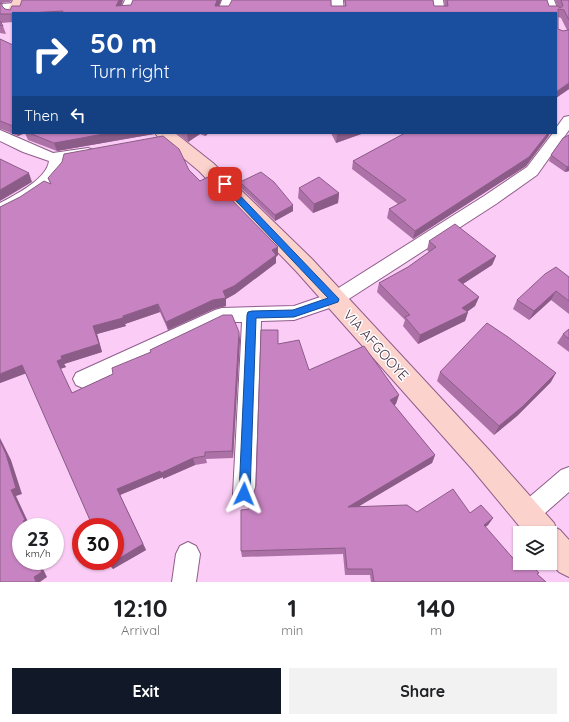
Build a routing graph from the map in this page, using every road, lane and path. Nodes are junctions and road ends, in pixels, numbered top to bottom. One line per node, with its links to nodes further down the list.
1 (131, 0): 8 (street)
2 (228, 0): 9 (street)
3 (337, 0): 10 (street)
4 (437, 0): 11 (street)
5 (548, 0): 12 (street)
6 (0, 7): 7 (street)
7 (16, 9)
8 (125, 12)
9 (223, 12)
10 (338, 12)
11 (439, 12)
12 (553, 12)
13 (569, 120): 19 (street)
14 (0, 135): 17 (street)
15 (161, 137): 19 (main road, VIA AFGOOYE)
16 (99, 151): 17 (street)
17 (57, 158): 18 (street)
18 (0, 210)
19 (335, 299): 20 (street); 24 (main road, VIA AFGOOYE)
20 (252, 315): 21 (street); 23 (street)
21 (83, 379)
22 (569, 478): 24 (street)
23 (244, 494)
24 (528, 514): 25 (main road, VIA AFGOOYE)
25 (538, 526)
26 (557, 548): 28 (main road)
27 (188, 554): 29 (street)
28 (569, 562)
29 (184, 582)

